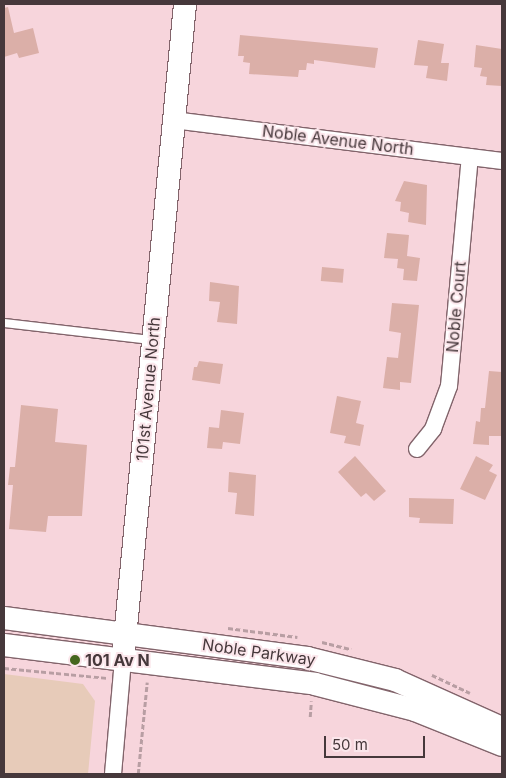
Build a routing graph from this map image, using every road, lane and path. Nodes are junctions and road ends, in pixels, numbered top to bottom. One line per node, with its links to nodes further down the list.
1 (185, 4): 2 (main road, 101st Avenue North)
2 (173, 120): 3 (street, Noble Avenue North); 6 (main road, 101st Avenue North)
3 (470, 157): 4 (street, Noble Avenue North); 7 (street, Noble Court)
4 (502, 161)
5 (4, 323): 6 (lane)
6 (153, 340): 9 (main road, 101st Avenue North)
7 (417, 448)
8 (4, 618): 9 (main road, Noble Parkway)
9 (125, 633): 11 (main road, 101st Avenue North); 19 (main road, Noble Parkway)
10 (4, 645): 11 (main road, Noble Parkway)
11 (123, 659): 20 (main road, Noble Parkway); 21 (street, 101st Avenue North)
12 (4, 668): 13 (path)
13 (94, 677)
14 (152, 680): 22 (path)
15 (302, 698): 16 (path)
16 (312, 700): 17 (path); 18 (path)
17 (320, 702)
18 (310, 717)
19 (502, 728)
20 (502, 745)
21 (113, 774)
22 (138, 774)

